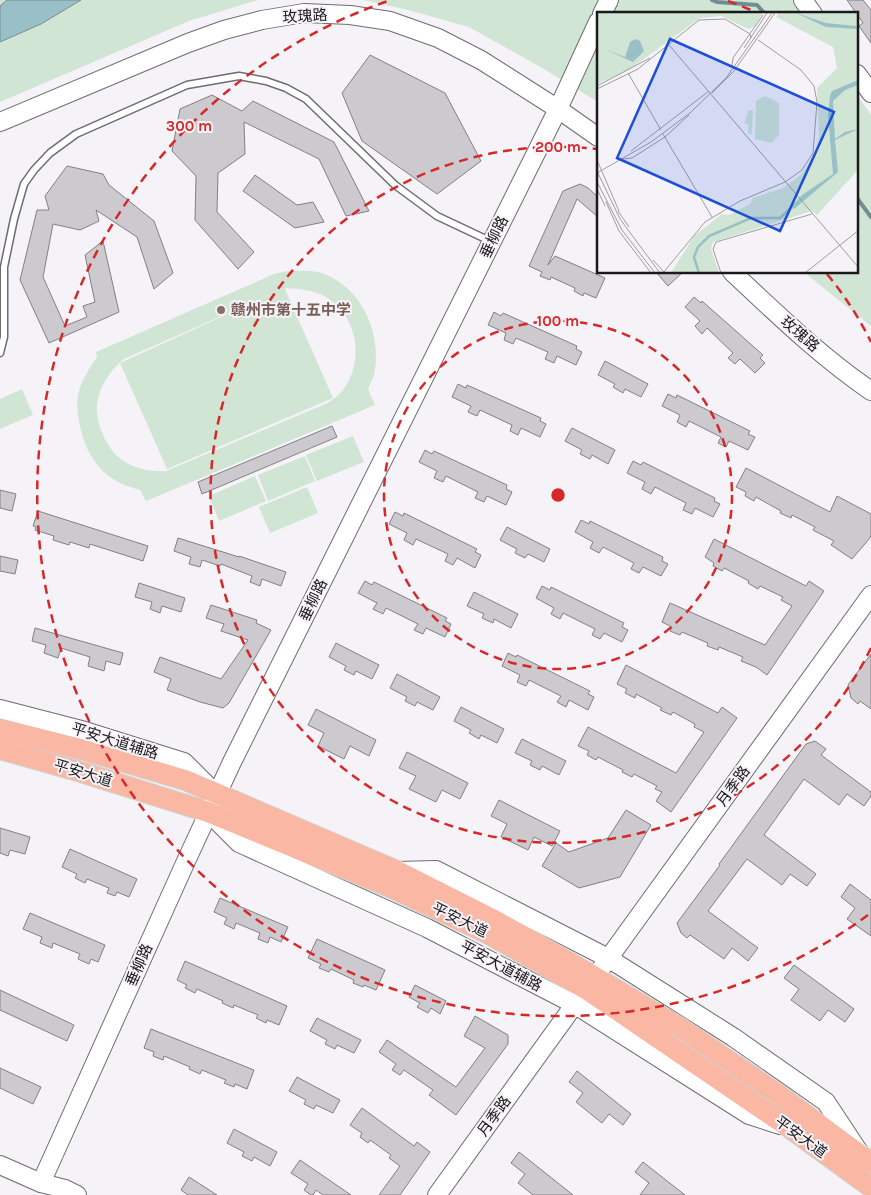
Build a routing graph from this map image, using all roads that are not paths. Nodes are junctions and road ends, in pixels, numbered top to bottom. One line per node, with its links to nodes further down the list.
1 (609, 0): 3 (street)
2 (803, 0): 4 (street)
3 (603, 12)
4 (812, 12)
5 (597, 24): 8 (street, 垂柳路)
6 (858, 75): 7 (street)
7 (870, 90)
8 (558, 109): 9 (street, 玫瑰路); 10 (street, 玫瑰路); 11 (street, 垂柳路)
9 (0, 122)
10 (597, 136)
11 (491, 242): 13 (lane); 21 (street, 垂柳路)
12 (734, 274): 14 (street, 玫瑰路)
13 (0, 353)
14 (871, 392)
15 (871, 595): 24 (street, 月季路)
16 (0, 709): 17 (street, 平安大道辅路)
17 (23, 715): 18 (street); 21 (street, 平安大道辅路)
18 (0, 722)
19 (0, 729): 21 (main road, 平安大道)
20 (0, 749): 21 (main road, 平安大道)
21 (213, 803): 22 (main road, 平安大道); 23 (street, 平安大道辅路); 31 (street, 垂柳路)
22 (394, 879): 23 (street); 24 (street); 25 (main road, 平安大道)
23 (427, 928): 25 (street, 平安大道辅路)
24 (608, 958): 25 (street, 月季路); 27 (street)
25 (585, 990): 26 (main road, 平安大道); 30 (main road, 平安大道); 33 (street, 月季路)
26 (682, 1029): 27 (street); 28 (main road, 平安大道)
27 (733, 1037): 28 (street)
28 (867, 1159)
29 (0, 1165): 31 (street)
30 (871, 1188)
31 (47, 1189): 32 (street)
32 (76, 1195)
33 (437, 1195)

